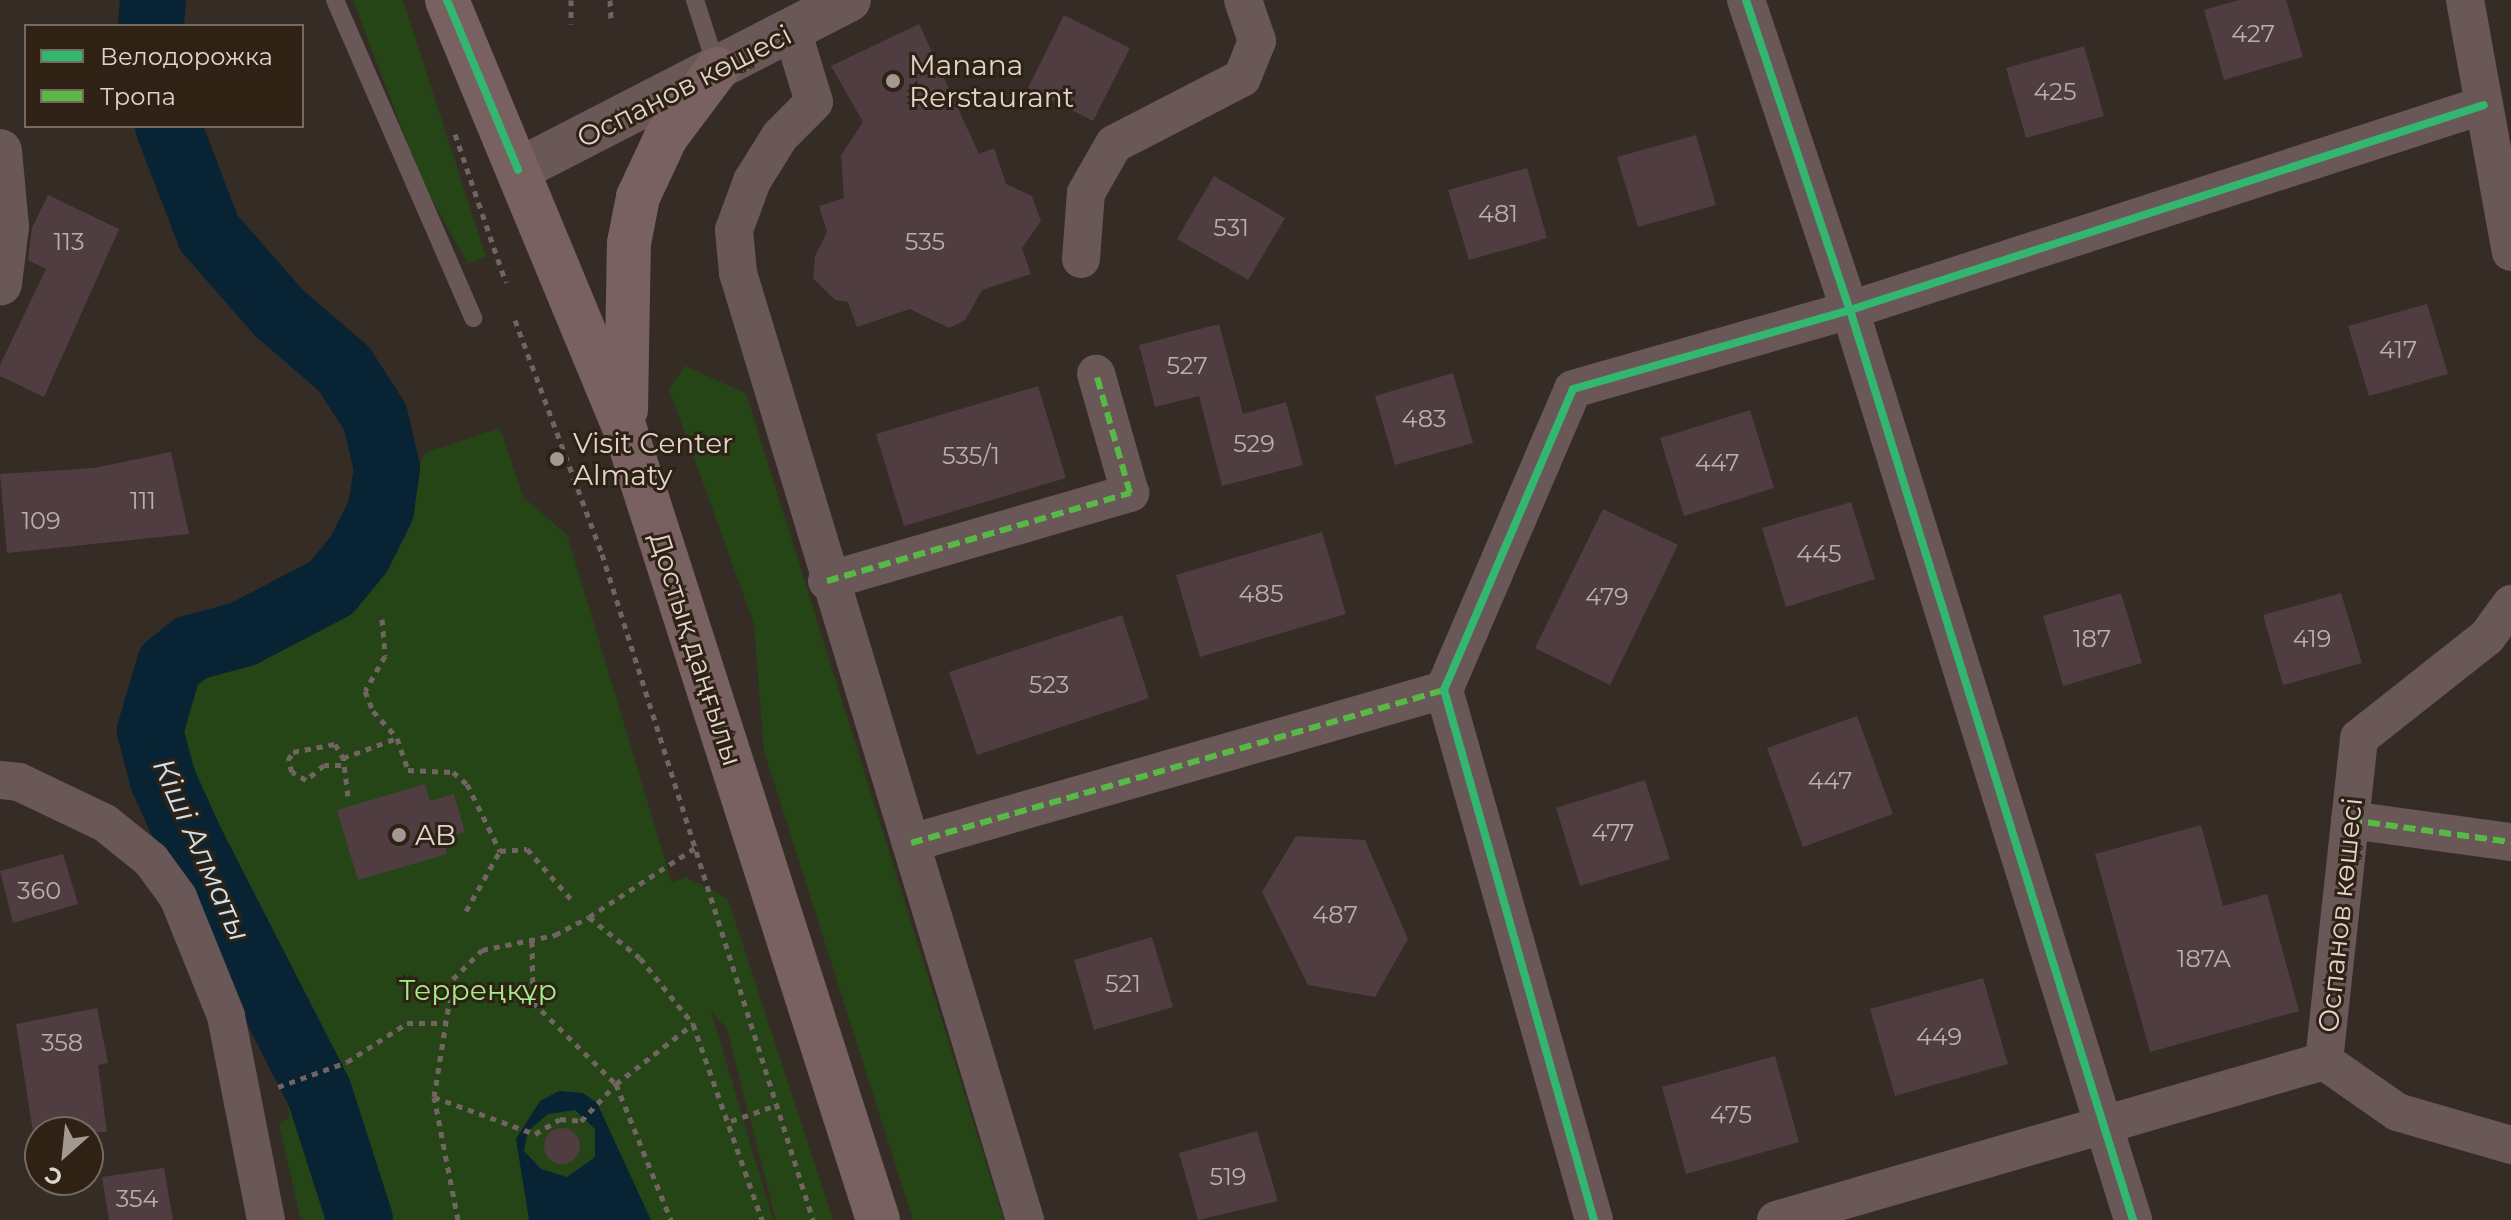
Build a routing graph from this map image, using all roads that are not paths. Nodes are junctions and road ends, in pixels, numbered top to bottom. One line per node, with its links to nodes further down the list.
1 (335, 0): 17 (lane)
2 (447, 0): 12 (main road, Достық даңғылы)
3 (695, 0): 9 (lane)
4 (849, 0): 8 (street, Оспанов көшесі)
5 (1243, 0): 14 (street)
6 (1746, 0): 16 (street)
7 (2465, 0): 10 (street)
8 (793, 33): 9 (street, Оспанов көшесі); 20 (street)
9 (717, 69): 12 (street, Оспанов көшесі); 19 (main road)
10 (2484, 105): 13 (street); 16 (street)
11 (0, 151): 15 (street)
12 (518, 170): 19 (main road, Достық даңғылы)
13 (2511, 252)
14 (1081, 259)
15 (0, 284)
16 (1850, 310): 22 (street); 28 (street)
17 (473, 318)
18 (1096, 374): 20 (street)
19 (625, 429): 31 (main road, Достық даңғылы)
20 (827, 581): 26 (street)
21 (2511, 604): 24 (street, Оспанов көшесі)
22 (1444, 690): 26 (street); 33 (street)
23 (0, 780): 30 (street)
24 (2350, 820): 25 (street); 27 (street, Оспанов көшесі)
25 (2511, 842)
26 (911, 843): 32 (street)
27 (2324, 1061): 28 (street, Оспанов көшесі); 29 (street)
28 (2104, 1121): 34 (street, Оспанов көшесі); 35 (street)
29 (2511, 1145)
30 (266, 1220)
31 (878, 1220)
32 (1025, 1220)
33 (1594, 1220)
34 (1776, 1220)
35 (2133, 1220)

